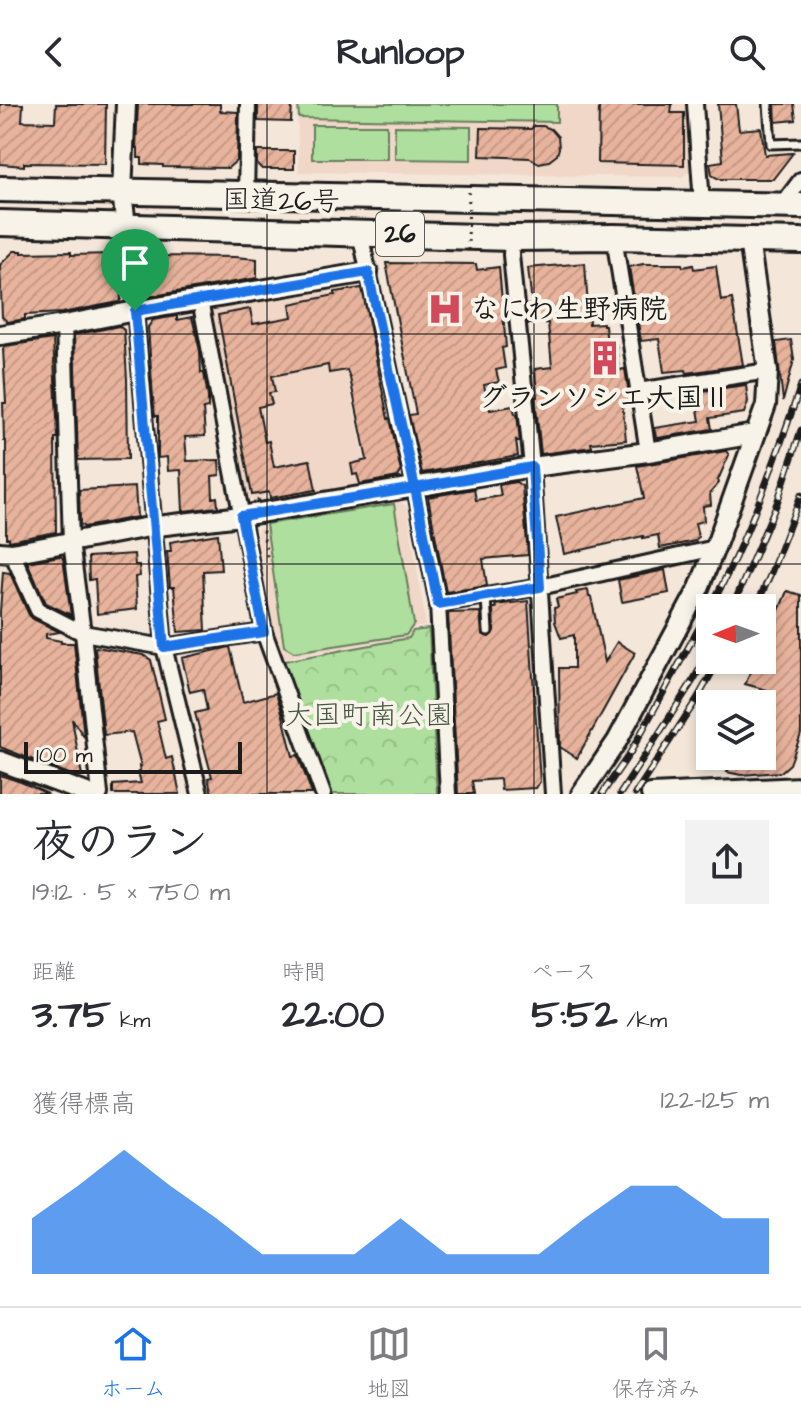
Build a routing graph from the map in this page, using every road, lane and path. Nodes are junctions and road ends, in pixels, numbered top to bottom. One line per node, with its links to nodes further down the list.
1 (126, 104): 9 (street)
2 (248, 104): 10 (street)
3 (695, 104): 11 (street)
4 (768, 104): 5 (lane)
5 (801, 143)
6 (801, 180): 12 (street)
7 (469, 182): 20 (path, bridge)
8 (0, 189): 9 (highway, 国道26号 / 26)
9 (122, 192): 10 (highway, 国道26号 / 26); 14 (street)
10 (246, 195): 11 (highway, 国道26号 / 26)
11 (702, 204): 12 (highway, 国道26号 / 26)
12 (792, 205)
13 (0, 223): 14 (highway, 国道26号 / 26)
14 (126, 226): 15 (highway, 国道26号 / 26); 23 (street)
15 (360, 233): 17 (highway, 国道26号 / 26); 21 (street)
16 (614, 237): 17 (highway, 国道26号 / 26); 18 (highway, 国道26号 / 26); 27 (street)
17 (512, 238): 30 (street)
18 (749, 240): 19 (highway, 国道26号 / 26); 26 (street)
19 (801, 241)
20 (468, 250)
21 (368, 272): 22 (street); 31 (street)
22 (200, 300): 23 (street); 33 (street)
23 (135, 311): 24 (street); 34 (street)
24 (64, 325): 25 (street); 35 (street)
25 (0, 335)
26 (768, 371): 27 (street); 28 (street)
27 (638, 391): 29 (street)
28 (755, 434): 29 (street); 36 (street)
29 (648, 452): 30 (street)
30 (532, 467): 31 (street); 39 (street)
31 (415, 488): 33 (street); 41 (street)
32 (258, 499): 38 (path, bridge)
33 (241, 516): 34 (street); 43 (street)
34 (154, 527): 35 (street); 45 (street)
35 (71, 542): 37 (street); 44 (street)
36 (715, 548): 39 (street); 55 (street)
37 (6, 552): 44 (street)
38 (267, 557)
39 (540, 587): 40 (street); 54 (street)
40 (486, 597): 41 (street); 42 (lane)
41 (438, 604): 53 (street)
42 (488, 631)
43 (264, 632): 45 (street); 52 (street)
44 (83, 633): 45 (street); 50 (street)
45 (164, 647): 51 (street)
46 (0, 761): 49 (street)
47 (801, 787): 48 (street)
48 (683, 793): 56 (street)
49 (89, 794)
50 (100, 794)
51 (200, 794)
52 (323, 794)
53 (448, 794)
54 (553, 794)
55 (581, 794)
56 (651, 794)

